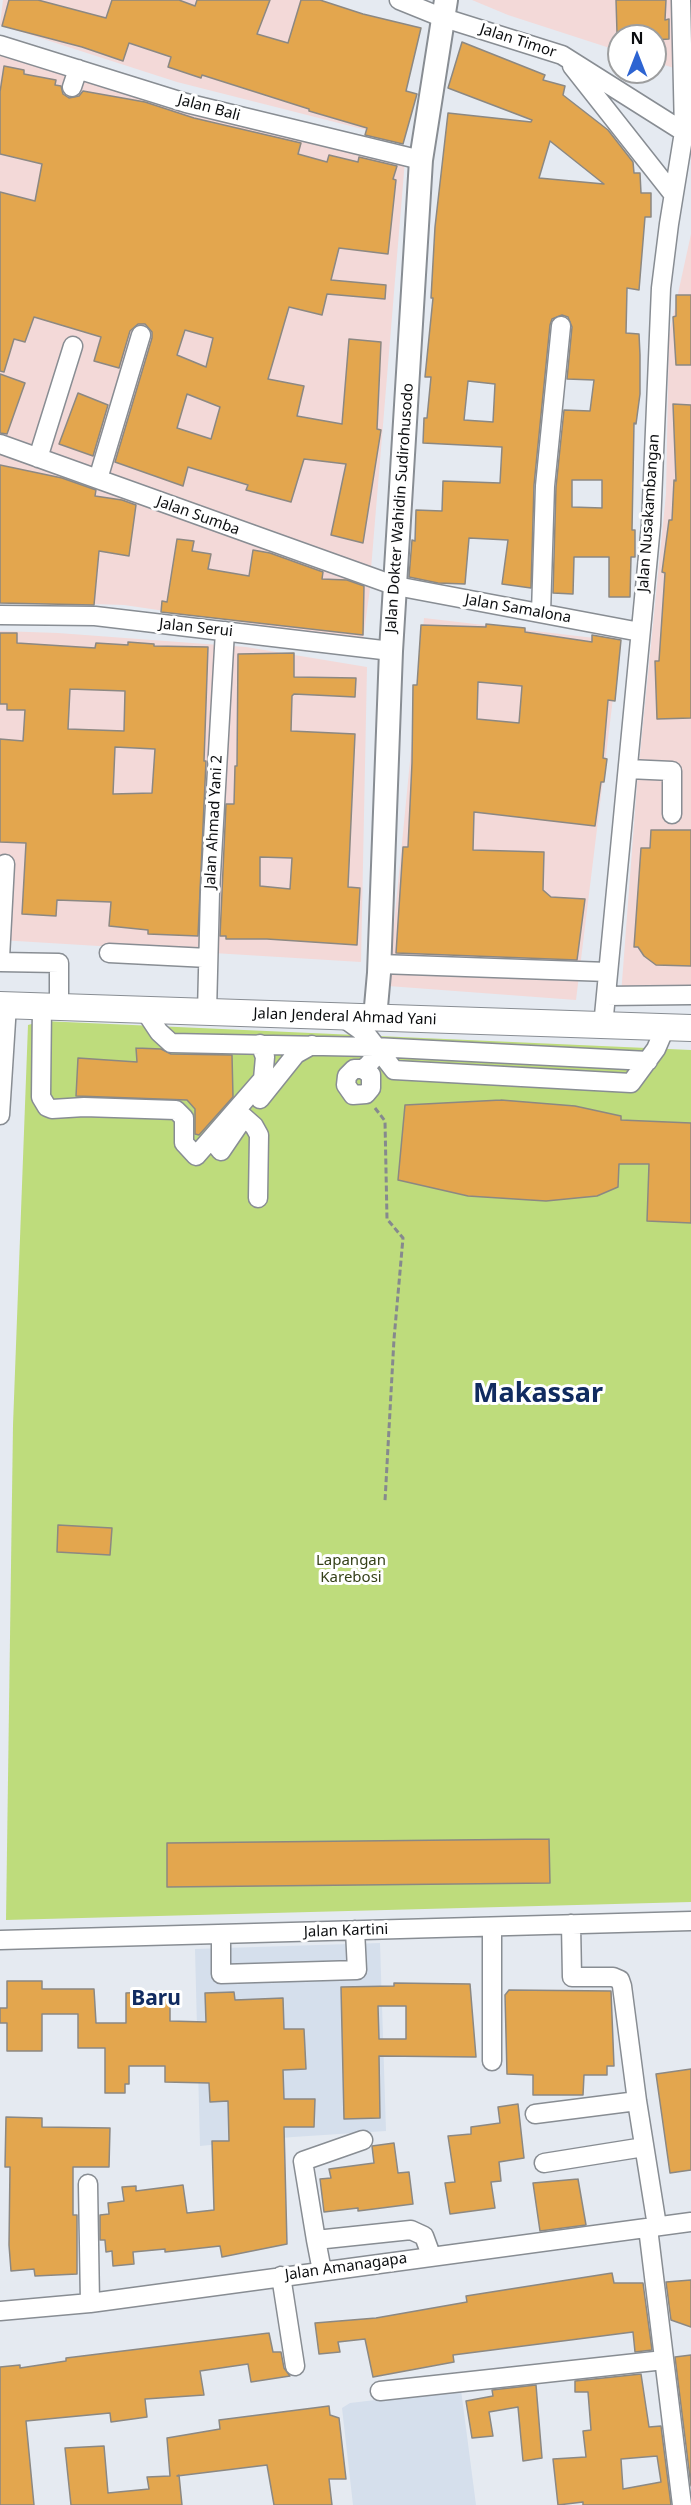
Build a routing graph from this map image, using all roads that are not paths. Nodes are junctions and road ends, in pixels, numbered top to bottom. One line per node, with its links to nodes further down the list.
1 (399, 0): 3 (street, Jalan Timor)
2 (681, 0): 8 (street, Jalan Nusakambangan)
3 (443, 8): 5 (street, Jalan Timor); 9 (main road, Jalan Dokter Wahidin Sudirohusodo)
4 (0, 45): 6 (street, Jalan Bali)
5 (562, 55): 8 (street, Jalan Timor); 10 (street)
6 (78, 69): 7 (street); 9 (street, Jalan Bali)
7 (72, 87)
8 (688, 132): 10 (street, Jalan Nusakambangan)
9 (421, 160): 17 (main road, Jalan Dokter Wahidin Sudirohusodo)
10 (680, 186): 21 (street, Jalan Nusakambangan)
11 (561, 326): 18 (street)
12 (141, 335): 16 (street)
13 (73, 346): 15 (street)
14 (0, 444): 15 (street, Jalan Sumba)
15 (38, 458): 16 (street, Jalan Sumba)
16 (98, 479): 17 (street, Jalan Sumba)
17 (396, 586): 18 (street, Jalan Samalona); 22 (main road, Jalan Dokter Wahidin Sudirohusodo)
18 (541, 613): 21 (street, Jalan Samalona)
19 (0, 615): 20 (street, Jalan Serui)
20 (225, 631): 22 (street, Jalan Serui); 27 (street, Jalan Ahmad Yani 2)
21 (640, 632): 23 (street, Jalan Nusakambangan)
22 (392, 651): 29 (main road, Jalan Dokter Wahidin Sudirohusodo)
23 (628, 769): 24 (street); 30 (street, Jalan Nusakambangan)
24 (672, 814)
25 (5, 864): 28 (street)
26 (109, 953): 27 (street)
27 (208, 958): 36 (street, Jalan Ahmad Yani 2)
28 (0, 960): 34 (street)
29 (380, 964): 30 (street); 38 (main road, Jalan Dokter Wahidin Sudirohusodo)
30 (608, 972): 32 (street, Jalan Nusakambangan)
31 (691, 995): 32 (street)
32 (606, 996): 39 (street, Jalan Nusakambangan)
33 (3, 1005): 34 (highway, Jalan Jenderal Ahmad Yani); 49 (street)
34 (50, 1006): 35 (highway, Jalan Jenderal Ahmad Yani); 48 (street)
35 (145, 1011): 36 (highway, Jalan Jenderal Ahmad Yani); 42 (street)
36 (207, 1012): 37 (highway, Jalan Jenderal Ahmad Yani)
37 (342, 1017): 38 (highway, Jalan Jenderal Ahmad Yani); 44 (street)
38 (375, 1018): 39 (highway, Jalan Jenderal Ahmad Yani)
39 (603, 1026): 40 (highway, Jalan Jenderal Ahmad Yani)
40 (665, 1028): 41 (highway, Jalan Jenderal Ahmad Yani); 45 (street)
41 (691, 1028)
42 (260, 1044): 43 (street); 48 (street)
43 (312, 1045): 44 (street); 48 (street)
44 (374, 1047): 45 (street); 46 (street); 47 (street)
45 (648, 1061): 46 (street)
46 (394, 1070): 47 (street)
47 (367, 1072): 47 (street)
48 (240, 1114): 50 (street)
49 (0, 1115)
50 (258, 1198)
51 (691, 1921): 52 (street, Jalan Kartini)
52 (571, 1924): 53 (street, Jalan Kartini); 58 (street)
53 (492, 1927): 54 (street, Jalan Kartini); 57 (street)
54 (355, 1930): 55 (street, Jalan Kartini); 55 (street)
55 (221, 1934): 56 (street, Jalan Kartini)
56 (0, 1940)
57 (492, 2061)
58 (637, 2101): 59 (street); 61 (street)
59 (535, 2115)
60 (363, 2140): 66 (street)
61 (644, 2148): 62 (street); 65 (street)
62 (544, 2163)
63 (88, 2184): 70 (street)
64 (691, 2222): 65 (street, Jalan Amanagapa)
65 (652, 2227): 67 (street, Jalan Amanagapa); 72 (street)
66 (316, 2240): 67 (street); 68 (street)
67 (430, 2255): 68 (street, Jalan Amanagapa)
68 (322, 2271): 69 (street, Jalan Amanagapa)
69 (281, 2276): 70 (street, Jalan Amanagapa); 73 (street)
70 (90, 2303): 71 (street, Jalan Amanagapa)
71 (0, 2311)
72 (664, 2360): 74 (street); 75 (street)
73 (295, 2366)
74 (380, 2391)
75 (682, 2505)

